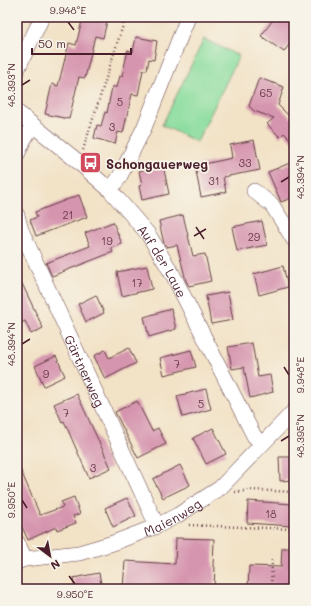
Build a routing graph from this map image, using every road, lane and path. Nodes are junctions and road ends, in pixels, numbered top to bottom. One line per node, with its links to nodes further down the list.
1 (42, 17): 4 (street)
2 (188, 17): 9 (street)
3 (125, 19): 8 (path)
4 (17, 70)
5 (17, 112): 6 (street, Auf der Laue)
6 (33, 125): 7 (street); 8 (street, Auf der Laue)
7 (17, 155)
8 (76, 160): 9 (street, Auf der Laue)
9 (110, 190): 14 (street, Auf der Laue)
10 (254, 191): 12 (street)
11 (17, 215): 18 (street, Gärtnerweg)
12 (294, 240)
13 (294, 411): 14 (street, Maienweg)
14 (262, 444): 15 (street, Maienweg)
15 (220, 488): 16 (path); 17 (street, Maienweg)
16 (294, 492)
17 (178, 515): 18 (street, Maienweg); 19 (path)
18 (157, 526): 21 (street, Maienweg)
19 (294, 529)
20 (17, 542): 21 (street)
21 (21, 560)
22 (272, 560): 23 (path)
23 (271, 589)

